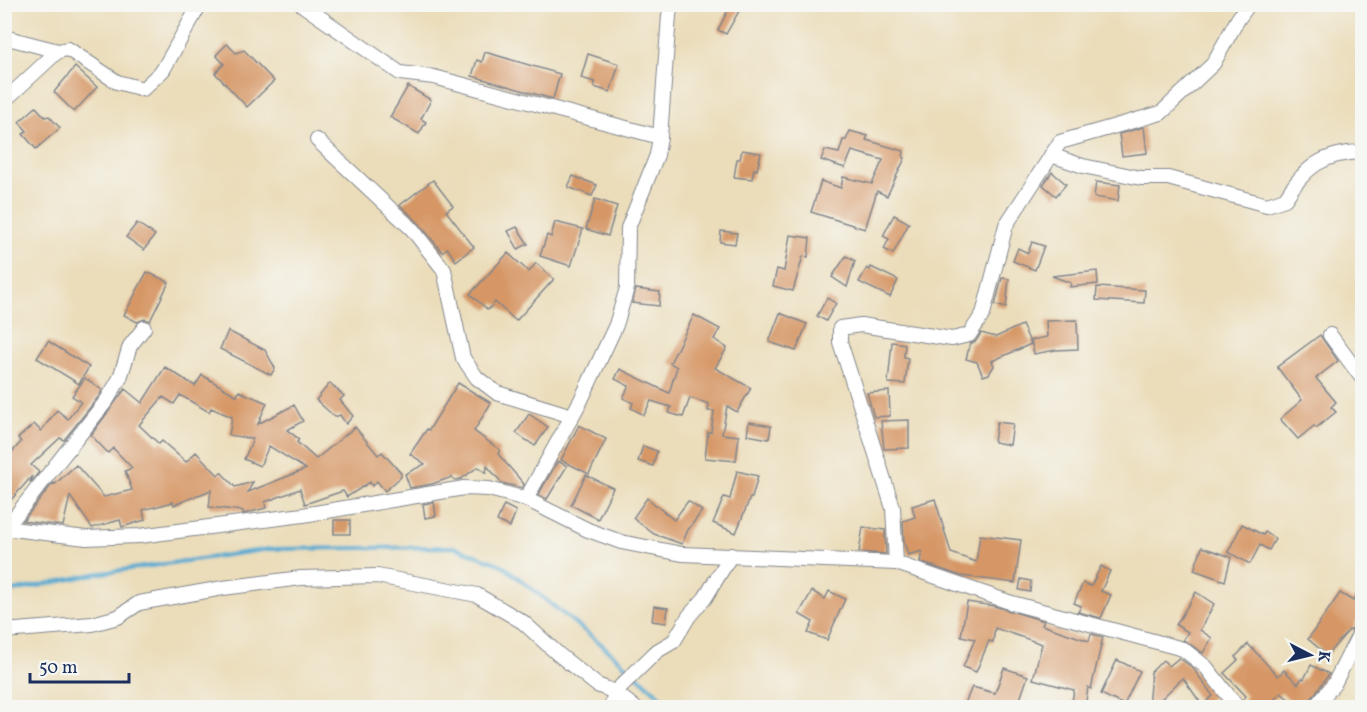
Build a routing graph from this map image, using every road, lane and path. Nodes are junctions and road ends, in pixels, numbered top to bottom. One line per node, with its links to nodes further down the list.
1 (200, 4): 6 (street)
2 (301, 4): 8 (street)
3 (671, 4): 8 (street)
4 (1249, 4): 11 (street)
5 (4, 37): 6 (street)
6 (58, 51): 7 (street)
7 (4, 101)
8 (660, 136): 15 (street)
9 (317, 140): 15 (street)
10 (1362, 153): 11 (street)
11 (1051, 155): 19 (street)
12 (144, 328): 17 (street)
13 (1330, 336): 14 (street)
14 (1362, 378)
15 (572, 416): 16 (street)
16 (526, 499): 17 (street); 18 (street)
17 (5, 528)
18 (731, 555): 19 (street); 22 (street)
19 (896, 563): 25 (street)
20 (1362, 629): 26 (street)
21 (4, 631): 22 (street)
22 (615, 692): 23 (street); 24 (street)
23 (611, 708)
24 (635, 708)
25 (1238, 708)
26 (1314, 708)

